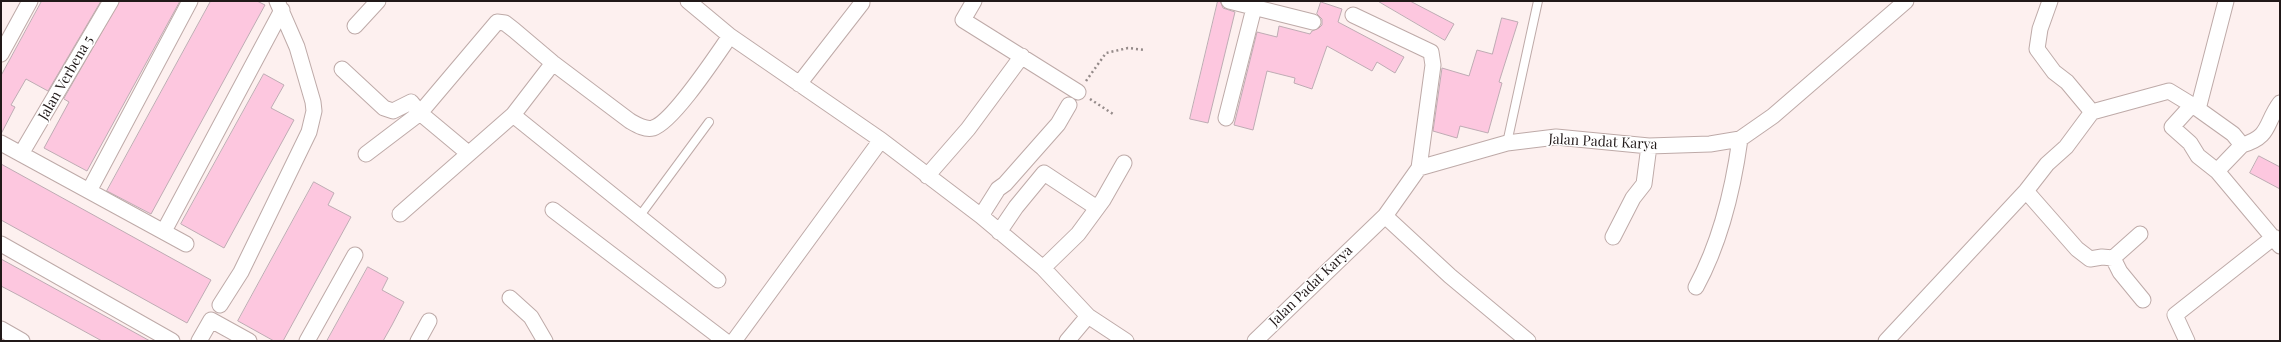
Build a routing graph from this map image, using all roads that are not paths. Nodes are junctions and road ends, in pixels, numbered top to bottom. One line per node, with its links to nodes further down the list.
1 (30, 1): 19 (street)
2 (111, 1): 40 (street, Jalan Verbena 5)
3 (190, 1): 47 (street)
4 (378, 1): 17 (street)
5 (688, 1): 18 (street)
6 (974, 1): 20 (street)
7 (1229, 1): 14 (street)
8 (1538, 1): 36 (lane)
9 (1906, 1): 33 (street, Jalan Padat Karya)
10 (2050, 1): 28 (street)
11 (2226, 1): 27 (street)
12 (862, 3): 23 (street)
13 (279, 6): 54 (street); 68 (street)
14 (1261, 6): 16 (street); 31 (street)
15 (1353, 15): 43 (street)
16 (1313, 22)
17 (355, 26)
18 (730, 36): 21 (street); 23 (street)
19 (1, 54)
20 (1022, 56): 24 (street); 45 (street)
21 (553, 63): 29 (street); 30 (street)
22 (342, 69): 29 (street)
23 (798, 84): 34 (street)
24 (1078, 92)
25 (2280, 103): 37 (street)
26 (1069, 105): 51 (street)
27 (2195, 107): 28 (street); 37 (street); 44 (street)
28 (2092, 112): 46 (street)
29 (420, 113): 39 (street); 41 (street)
30 (512, 115): 39 (street); 53 (street)
31 (1226, 118)
32 (709, 122): 53 (lane)
33 (1740, 139): 38 (street, Jalan Padat Karya); 65 (street)
34 (881, 140): 45 (street); 80 (street)
35 (1, 143): 40 (street)
36 (1507, 143): 38 (street, Jalan Padat Karya); 43 (street, Jalan Padat Karya)
37 (2242, 145): 44 (street)
38 (1648, 146): 57 (street)
39 (468, 153): 50 (street)
40 (21, 154): 47 (street)
41 (366, 154)
42 (1124, 163): 48 (street)
43 (1419, 168): 52 (street, Jalan Padat Karya)
44 (2217, 171): 58 (street)
45 (927, 176): 51 (street)
46 (2026, 191): 62 (street); 85 (street)
47 (89, 192): 54 (street)
48 (1097, 208): 55 (street); 63 (street)
49 (553, 210): 79 (street)
50 (400, 214)
51 (981, 216): 55 (street)
52 (1384, 216): 83 (street, Jalan Padat Karya); 84 (street)
53 (639, 217): 64 (street)
54 (164, 231): 60 (street)
55 (999, 232): 63 (street)
56 (2140, 234): 62 (street)
57 (1613, 237)
58 (2277, 241): 86 (street)
59 (1, 244): 73 (street)
60 (186, 244)
61 (356, 255): 76 (street)
62 (2113, 258): 67 (street)
63 (1043, 268): 69 (street)
64 (718, 280)
65 (1696, 287)
66 (510, 298): 78 (street)
67 (2143, 300)
68 (220, 305)
69 (1088, 316): 81 (street); 82 (street)
70 (429, 321): 77 (street)
71 (1, 329): 72 (street)
72 (22, 341)
73 (172, 341)
74 (199, 341): 75 (street)
75 (249, 341)
76 (307, 341)
77 (418, 341)
78 (546, 341)
79 (724, 341)
80 (734, 341)
81 (1067, 341)
82 (1126, 341)
83 (1255, 341)
84 (1528, 341)
85 (1886, 341)
86 (2188, 341)

